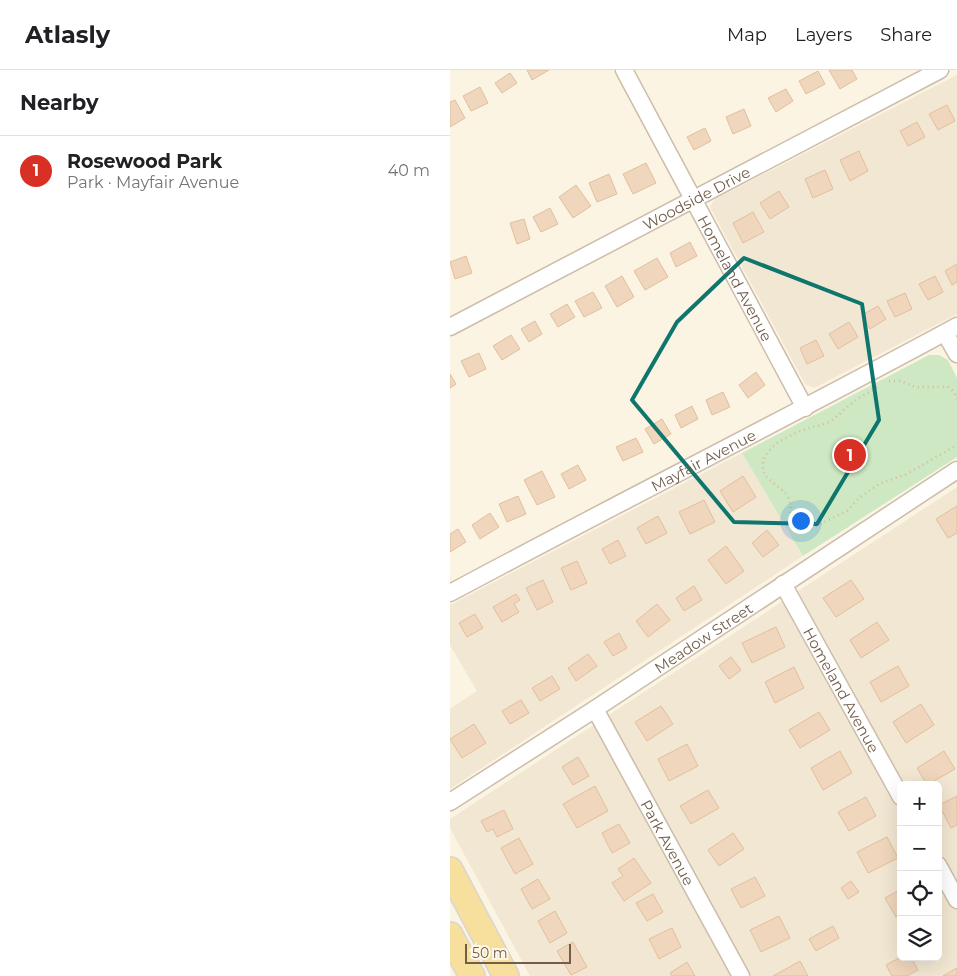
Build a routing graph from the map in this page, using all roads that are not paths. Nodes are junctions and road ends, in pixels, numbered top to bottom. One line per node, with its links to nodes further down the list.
1 (624, 70): 3 (street, Homeland Avenue)
2 (940, 70): 3 (street, Woodside Drive)
3 (692, 199): 4 (street, Woodside Drive); 7 (street, Homeland Avenue)
4 (450, 327)
5 (951, 329): 6 (street); 7 (street, Mayfair Avenue)
6 (957, 354)
7 (805, 408): 10 (street, Mayfair Avenue)
8 (957, 470): 9 (street, Meadow Street)
9 (783, 584): 11 (street, Meadow Street); 12 (street, Homeland Avenue)
10 (450, 593)
11 (595, 709): 13 (street, Meadow Street); 20 (street, Park Avenue)
12 (897, 790)
13 (450, 802)
14 (450, 870): 19 (main road)
15 (941, 871): 16 (street)
16 (957, 900)
17 (450, 935): 18 (main road)
18 (472, 976)
19 (506, 976)
20 (741, 976)

